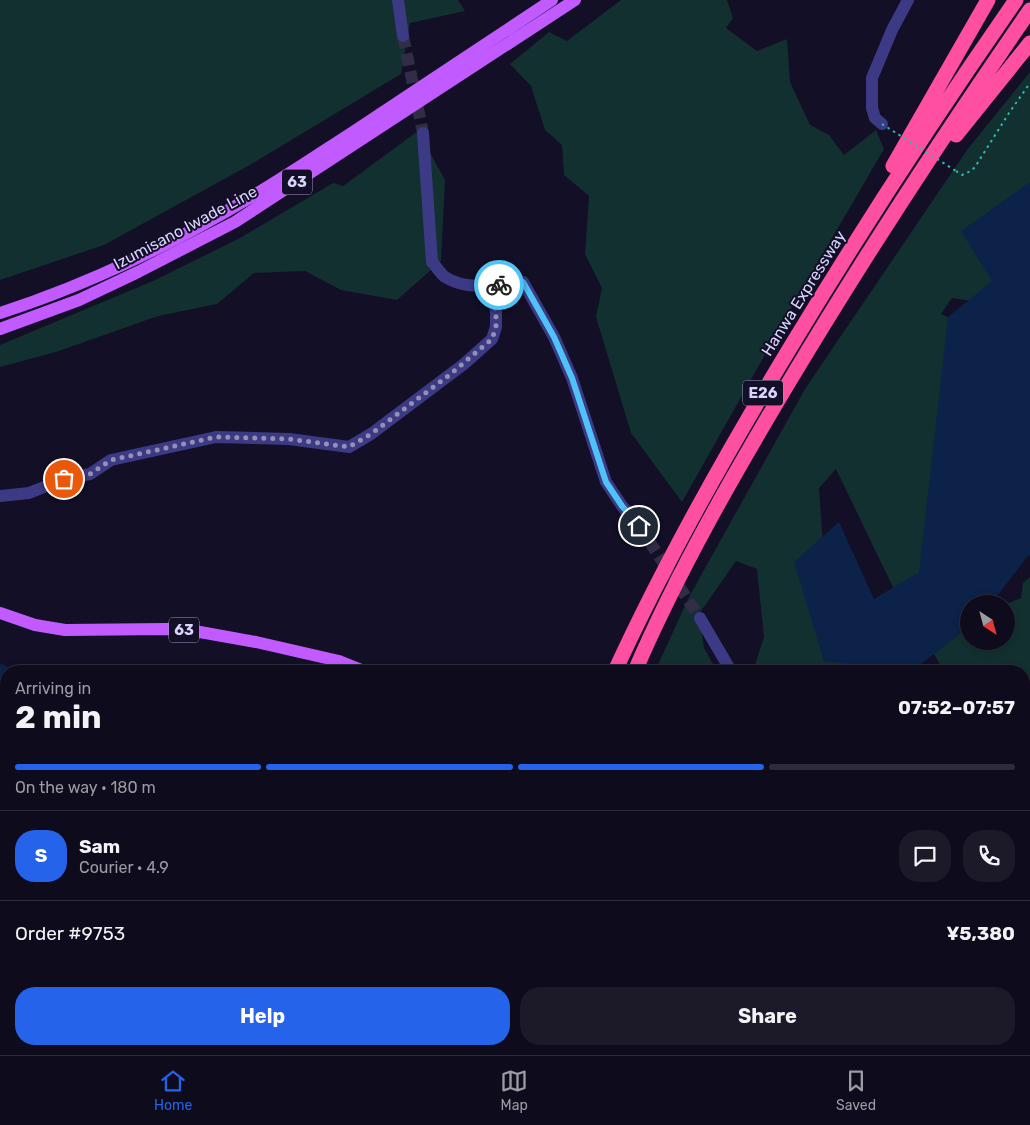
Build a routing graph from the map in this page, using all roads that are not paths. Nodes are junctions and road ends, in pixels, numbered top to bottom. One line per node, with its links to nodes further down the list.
1 (398, 0): 8 (street)
2 (552, 0): 14 (main road, Izumisano Iwade Line / 63)
3 (575, 0): 15 (main road, Izumisano Iwade Line / 63)
4 (908, 0): 10 (street)
5 (988, 0): 12 (highway)
6 (1016, 0): 12 (highway, Hanwa Expressway / E26)
7 (1030, 10): 16 (highway, Hanwa Expressway / E26)
8 (403, 36)
9 (1030, 43): 16 (highway)
10 (882, 124)
11 (423, 133): 13 (street)
12 (838, 269): 22 (highway, Hanwa Expressway / E26)
13 (491, 286): 17 (street); 18 (street)
14 (0, 313)
15 (0, 329)
16 (820, 330): 23 (highway, Hanwa Expressway / E26)
17 (0, 496)
18 (639, 526)
19 (0, 613): 21 (main road, 63)
20 (700, 618): 24 (street)
21 (349, 665)
22 (617, 665)
23 (638, 665)
24 (727, 665)

